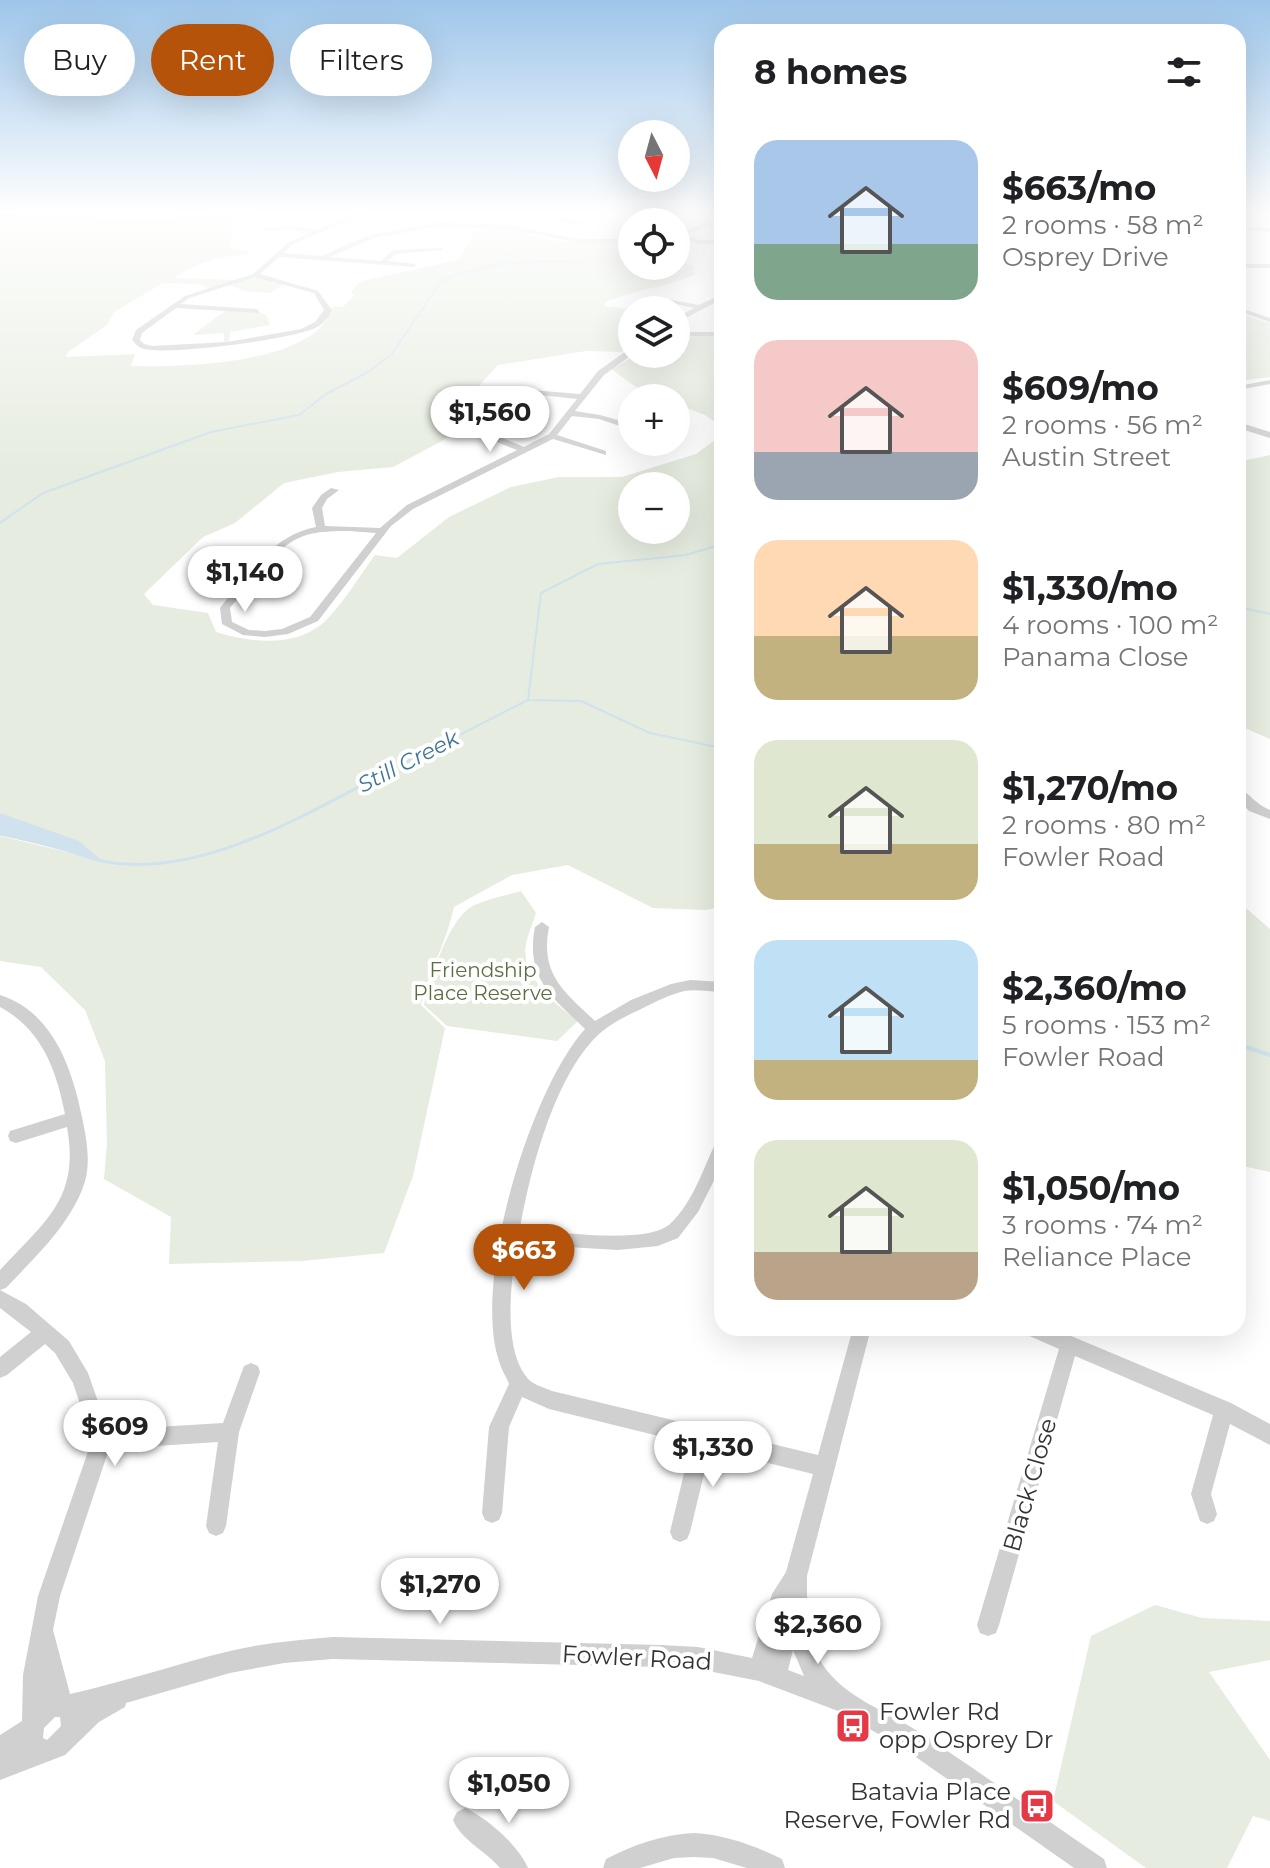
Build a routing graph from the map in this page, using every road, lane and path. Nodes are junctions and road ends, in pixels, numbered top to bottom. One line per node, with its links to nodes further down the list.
1 (189, 298): 4 (street)
2 (320, 298): 4 (street)
3 (714, 300): 6 (street)
4 (174, 306): 7 (street)
5 (690, 306): 6 (street)
6 (697, 307): 8 (street)
7 (257, 311)
8 (690, 312)
9 (1246, 312): 10 (street)
10 (1270, 320)
11 (690, 334): 12 (street)
12 (714, 334)
13 (618, 361): 17 (street)
14 (1270, 382): 15 (street)
15 (1246, 386)
16 (522, 391): 17 (street)
17 (581, 397): 18 (street)
18 (570, 413): 19 (street); 23 (street)
19 (618, 422)
20 (483, 423): 24 (street)
21 (1246, 428): 22 (street)
22 (1270, 435)
23 (552, 436): 24 (street); 25 (street)
24 (525, 450): 28 (street)
25 (603, 453)
26 (334, 490): 27 (street)
27 (320, 526): 28 (street); 28 (street)
28 (381, 531)
29 (1246, 801): 30 (street)
30 (1270, 815)
31 (542, 927): 34 (street)
32 (714, 987): 34 (street)
33 (0, 1000): 35 (street)
34 (594, 1029): 38 (street)
35 (74, 1118): 36 (street); 39 (street)
36 (16, 1136)
37 (714, 1164): 38 (street)
38 (512, 1236): 47 (street)
39 (0, 1282)
40 (0, 1298): 41 (street)
41 (46, 1331): 45 (street); 52 (street)
42 (860, 1336): 53 (street)
43 (1049, 1336): 44 (street)
44 (1069, 1345): 48 (street); 59 (street, Black Close)
45 (0, 1369)
46 (251, 1372): 49 (street)
47 (519, 1383): 51 (street); 54 (street)
48 (1224, 1410): 50 (street); 55 (street)
49 (229, 1432): 52 (street); 56 (street)
50 (1270, 1435)
51 (703, 1436): 53 (street); 57 (street)
52 (102, 1440): 60 (street)
53 (826, 1467): 58 (street)
54 (492, 1513)
55 (1207, 1514)
56 (216, 1526)
57 (680, 1532)
58 (796, 1587): 61 (street); 63 (street)
59 (988, 1625)
60 (44, 1629): 64 (street); 65 (street)
61 (767, 1673): 62 (street, Fowler Road); 63 (street, Fowler Road)
62 (127, 1692): 64 (street, Fowler Road); 66 (street, Fowler Road)
63 (844, 1702): 74 (street, Fowler Road)
64 (64, 1705): 65 (street); 66 (street)
65 (32, 1726): 67 (street); 68 (street)
66 (69, 1737): 68 (street)
67 (0, 1749)
68 (44, 1752): 69 (street)
69 (0, 1768)
70 (465, 1820): 71 (street)
71 (516, 1868)
72 (615, 1868): 73 (street)
73 (773, 1868)
74 (1095, 1868)

